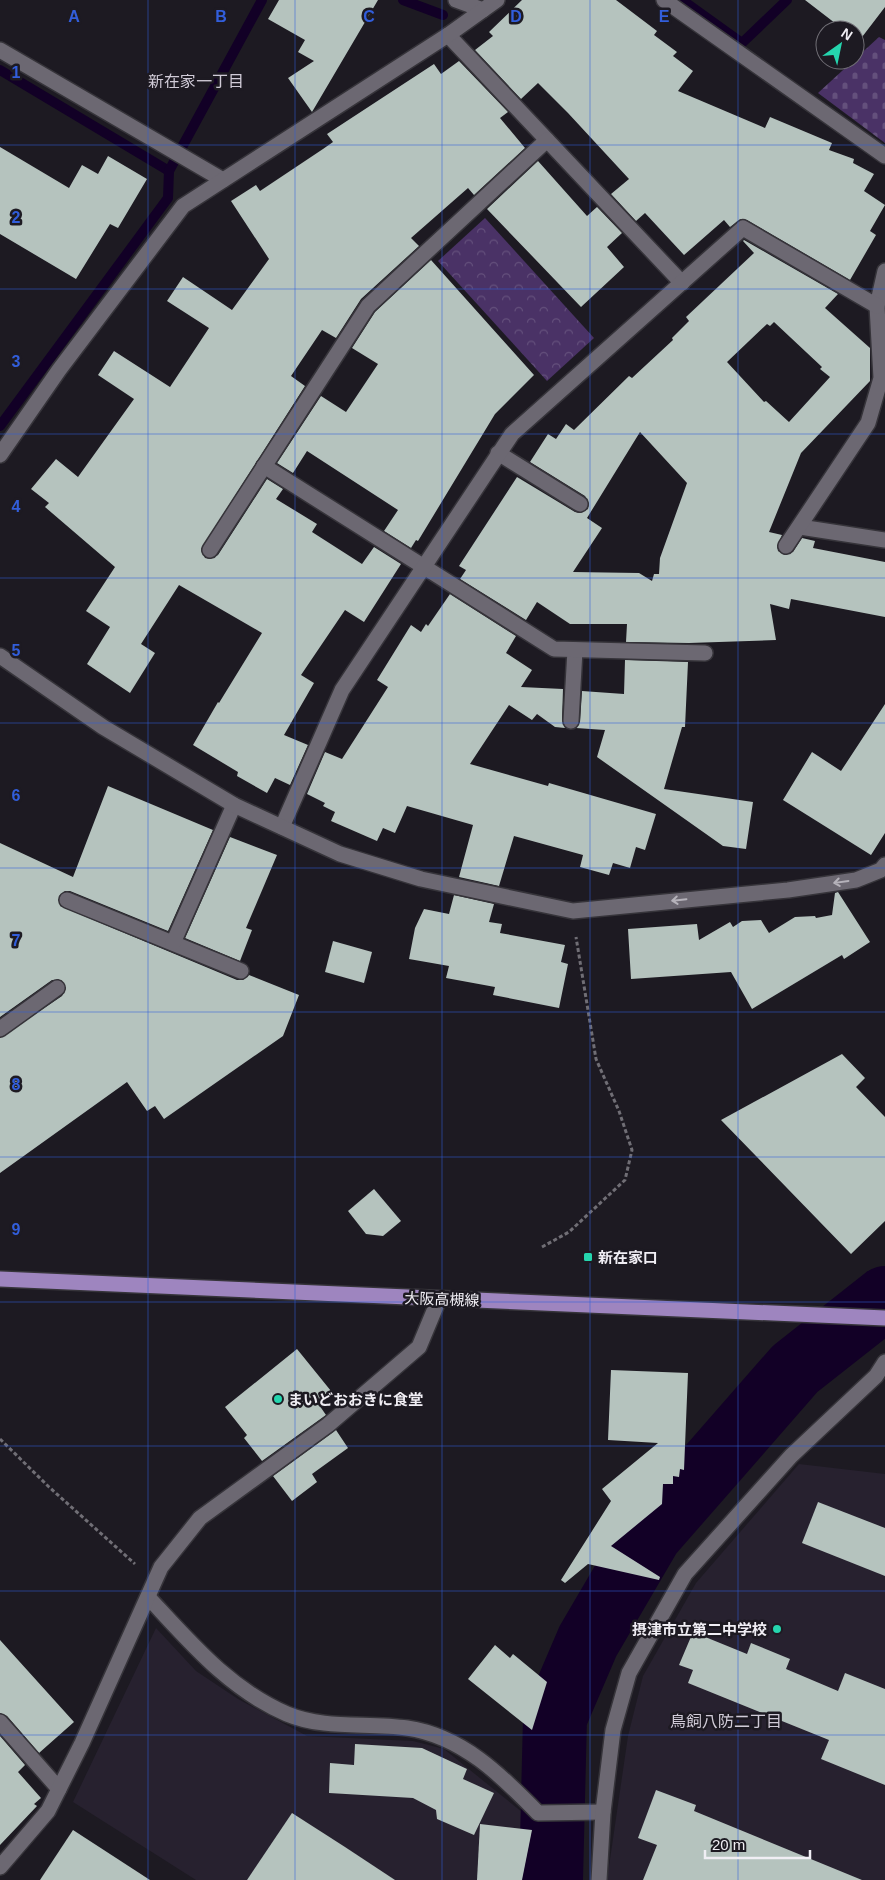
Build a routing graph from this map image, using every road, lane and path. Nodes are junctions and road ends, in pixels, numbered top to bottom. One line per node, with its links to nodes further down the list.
1 (456, 0): 4 (street)
2 (497, 0): 4 (street)
3 (664, 0): 8 (street)
4 (483, 10): 5 (street)
5 (448, 35): 7 (street); 9 (street)
6 (0, 50): 9 (street)
7 (546, 140): 11 (street); 16 (street)
8 (885, 156)
9 (223, 180): 15 (street)
10 (885, 271): 12 (street)
11 (682, 283): 12 (street); 14 (street)
12 (877, 306): 13 (street)
13 (883, 366): 18 (street)
14 (498, 453): 17 (street); 22 (street)
15 (0, 455)
16 (264, 466): 21 (street); 22 (street)
17 (580, 504)
18 (800, 527): 19 (street); 20 (street)
19 (885, 540)
20 (786, 546)
21 (210, 550)
22 (422, 566): 23 (street); 28 (street)
23 (575, 650): 24 (street); 26 (street)
24 (705, 653)
25 (0, 656): 27 (street)
26 (571, 721)
27 (234, 804): 28 (street); 32 (street)
28 (282, 827): 31 (street)
29 (885, 865): 31 (street, one-way to 31)
30 (67, 900): 32 (street)
31 (573, 912): 36 (path)
32 (172, 943): 33 (street)
33 (241, 971)
34 (57, 988): 35 (street)
35 (0, 1029)
36 (542, 1247)
37 (0, 1279): 38 (main road, 大阪高槻線)
38 (438, 1299): 39 (main road, 大阪高槻線); 42 (street)
39 (885, 1318)
40 (885, 1362): 46 (street)
41 (0, 1439): 42 (path)
42 (154, 1582): 43 (street)
43 (148, 1597): 45 (street); 46 (street)
44 (0, 1722): 45 (street)
45 (59, 1789): 47 (street)
46 (603, 1812): 48 (street)
47 (0, 1867)
48 (599, 1880)

